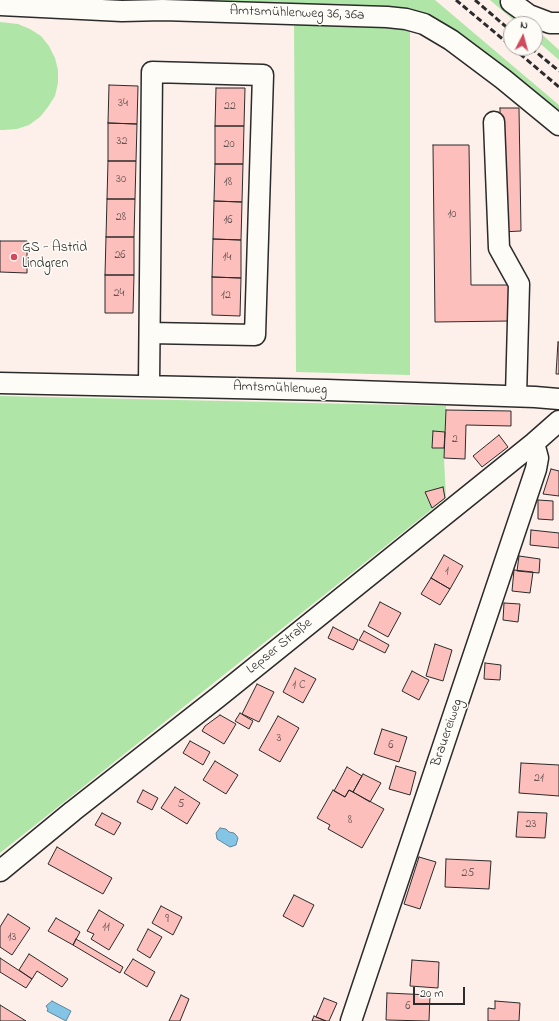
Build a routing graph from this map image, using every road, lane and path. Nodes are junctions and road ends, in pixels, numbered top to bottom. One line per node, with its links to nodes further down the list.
1 (511, 2): 4 (street)
2 (0, 5): 3 (street, Amtsmühlenweg 36, 36a)
3 (163, 5): 6 (street, Amtsmühlenweg 36, 36a)
4 (559, 23)
5 (494, 122): 10 (street)
6 (559, 125)
7 (150, 333): 7 (street); 9 (street)
8 (0, 383): 9 (street, Amtsmühlenweg)
9 (149, 385): 10 (street, Amtsmühlenweg)
10 (516, 396): 11 (street, Amtsmühlenweg)
11 (559, 399)
12 (559, 422): 13 (street, Lepser Straße)
13 (534, 443): 14 (street, Lepser Straße); 15 (street, Brauereiweg)
14 (0, 871)
15 (351, 1021)

